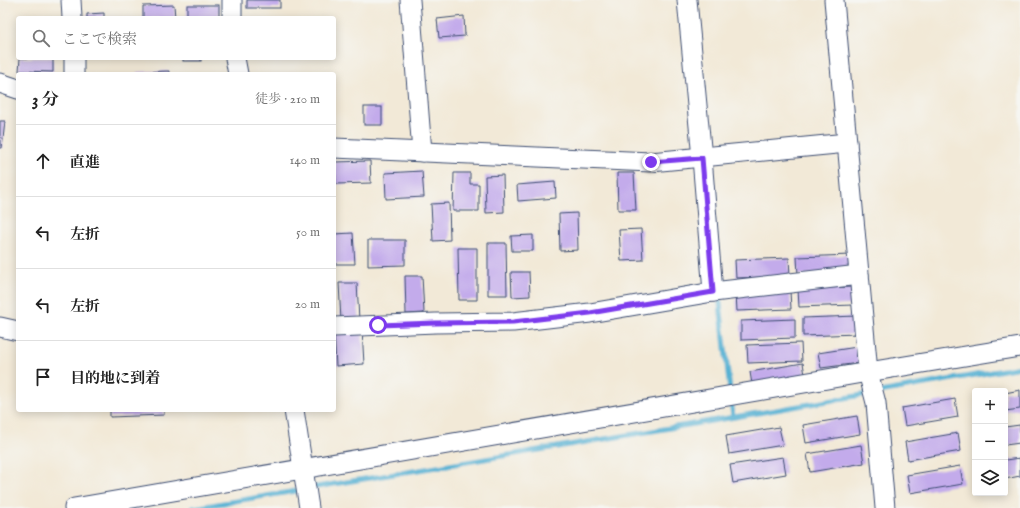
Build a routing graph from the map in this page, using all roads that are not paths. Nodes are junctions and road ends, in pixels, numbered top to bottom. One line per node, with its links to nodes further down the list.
1 (72, 0): 6 (street)
2 (232, 0): 7 (street)
3 (410, 0): 16 (street)
4 (687, 0): 17 (street)
5 (834, 0): 14 (street)
6 (72, 16)
7 (232, 16)
8 (74, 60): 10 (street)
9 (235, 60): 11 (street)
10 (74, 72)
11 (238, 72)
12 (0, 83): 13 (street)
13 (16, 88)
14 (847, 143): 17 (street); 18 (street)
15 (336, 148): 16 (street)
16 (422, 152): 17 (street)
17 (702, 158): 19 (street)
18 (859, 274): 19 (street); 24 (street)
19 (713, 292): 21 (street)
20 (0, 327): 22 (street)
21 (336, 327)
22 (16, 331)
23 (1020, 347): 24 (street)
24 (868, 372): 26 (street); 29 (street)
25 (294, 412): 26 (street)
26 (304, 469): 27 (street); 28 (street)
27 (309, 507)
28 (74, 508)
29 (885, 508)

